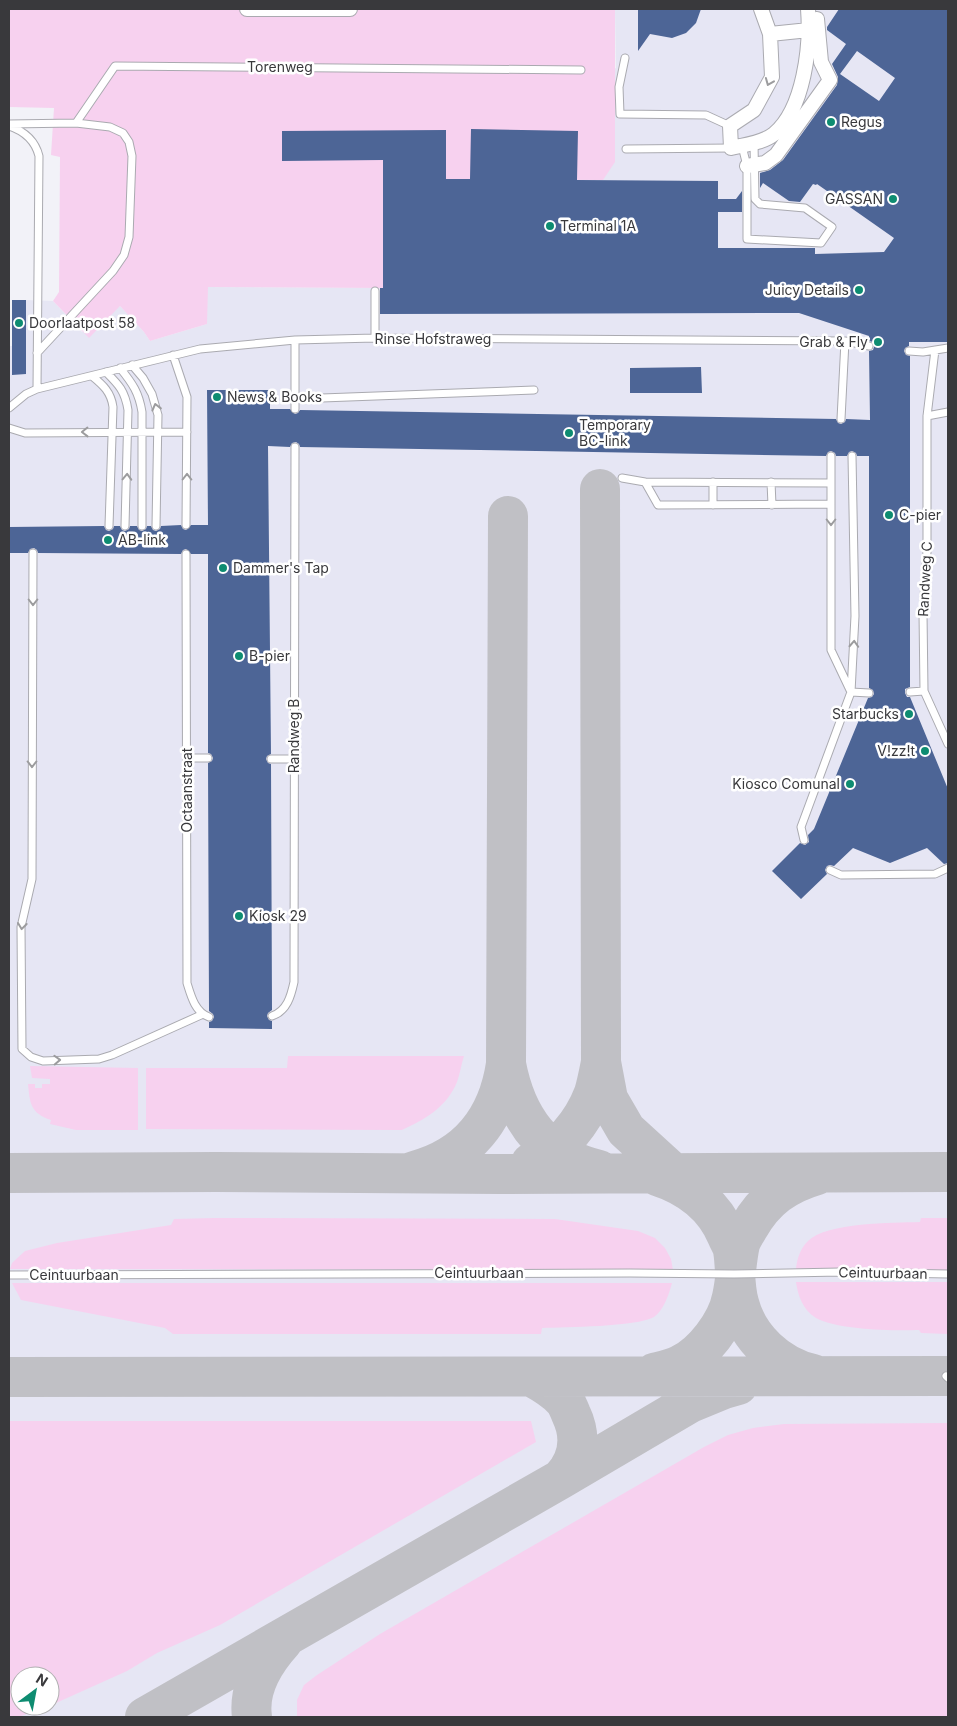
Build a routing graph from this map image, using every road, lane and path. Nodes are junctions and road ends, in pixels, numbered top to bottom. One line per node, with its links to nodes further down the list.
1 (247, 9): 2 (street)
2 (324, 9): 3 (street)
3 (350, 9)
4 (761, 9): 8 (street)
5 (808, 9): 7 (street)
6 (817, 9): 16 (street)
7 (809, 30): 8 (street); 14 (street)
8 (770, 34): 13 (street, one-way to 13)
9 (624, 58): 13 (lane)
10 (581, 70): 11 (lane, Torenweg)
11 (76, 123): 12 (lane); 25 (lane)
12 (9, 125): 25 (lane)
13 (730, 126): 14 (street)
14 (742, 146): 15 (lane); 16 (lane); 16 (lane)
15 (626, 149)
16 (751, 165): 16 (lane)
17 (375, 291): 18 (lane)
18 (375, 338): 19 (lane, Rinse Hofstraweg); 20 (lane, Rinse Hofstraweg)
19 (295, 340): 26 (lane, Rinse Hofstraweg); 33 (lane)
20 (845, 341): 21 (lane, Rinse Hofstraweg); 38 (lane)
21 (869, 346)
22 (948, 348): 23 (lane)
23 (935, 350): 24 (lane); 37 (lane, Randweg C)
24 (910, 351)
25 (37, 353): 31 (lane)
26 (173, 356): 27 (lane, Rinse Hofstraweg); 44 (lane)
27 (132, 365): 28 (lane, Rinse Hofstraweg); 43 (lane, one-way to 27)
28 (120, 368): 29 (lane, Rinse Hofstraweg); 42 (lane)
29 (106, 372): 30 (lane, Rinse Hofstraweg); 41 (lane)
30 (92, 376): 31 (lane, Rinse Hofstraweg); 40 (lane)
31 (37, 389): 34 (lane, Rinse Hofstraweg)
32 (534, 390): 33 (lane)
33 (295, 399): 35 (lane)
34 (9, 408)
35 (295, 410)
36 (948, 412): 37 (lane)
37 (927, 416): 66 (lane, Randweg C)
38 (841, 419)
39 (9, 428): 40 (lane, one-way to 39)
40 (113, 432): 41 (lane); 57 (lane)
41 (128, 432): 42 (lane); 58 (lane, one-way to 41)
42 (142, 432): 43 (lane); 59 (lane)
43 (157, 432): 44 (lane); 60 (lane)
44 (187, 432): 56 (lane, one-way to 44)
45 (295, 447): 71 (lane, Randweg B)
46 (831, 456): 52 (lane)
47 (852, 456): 63 (lane, one-way to 47)
48 (622, 478): 49 (lane)
49 (645, 482): 50 (lane); 54 (lane)
50 (713, 482): 51 (lane); 54 (lane)
51 (771, 482): 52 (lane); 55 (lane)
52 (831, 483): 53 (lane)
53 (831, 504): 55 (lane); 63 (lane, one-way to 63)
54 (713, 505): 55 (lane)
55 (772, 505)
56 (186, 525)
57 (109, 526)
58 (125, 526)
59 (142, 526)
60 (156, 526)
61 (33, 553): 68 (lane, Octaanstraat, one-way to 68)
62 (186, 554): 68 (lane, Octaanstraat)
63 (851, 692): 64 (lane); 72 (lane)
64 (869, 692)
65 (910, 692): 66 (lane)
66 (924, 692): 67 (lane, Randweg C)
67 (948, 744)
68 (187, 758): 69 (lane)
69 (208, 758)
70 (271, 759): 71 (lane)
71 (294, 759): 75 (lane, Randweg B)
72 (804, 840)
73 (948, 868): 74 (lane)
74 (830, 870)
75 (272, 1016)
76 (948, 1274): 77 (lane, Ceintuurbaan)
77 (9, 1275)

